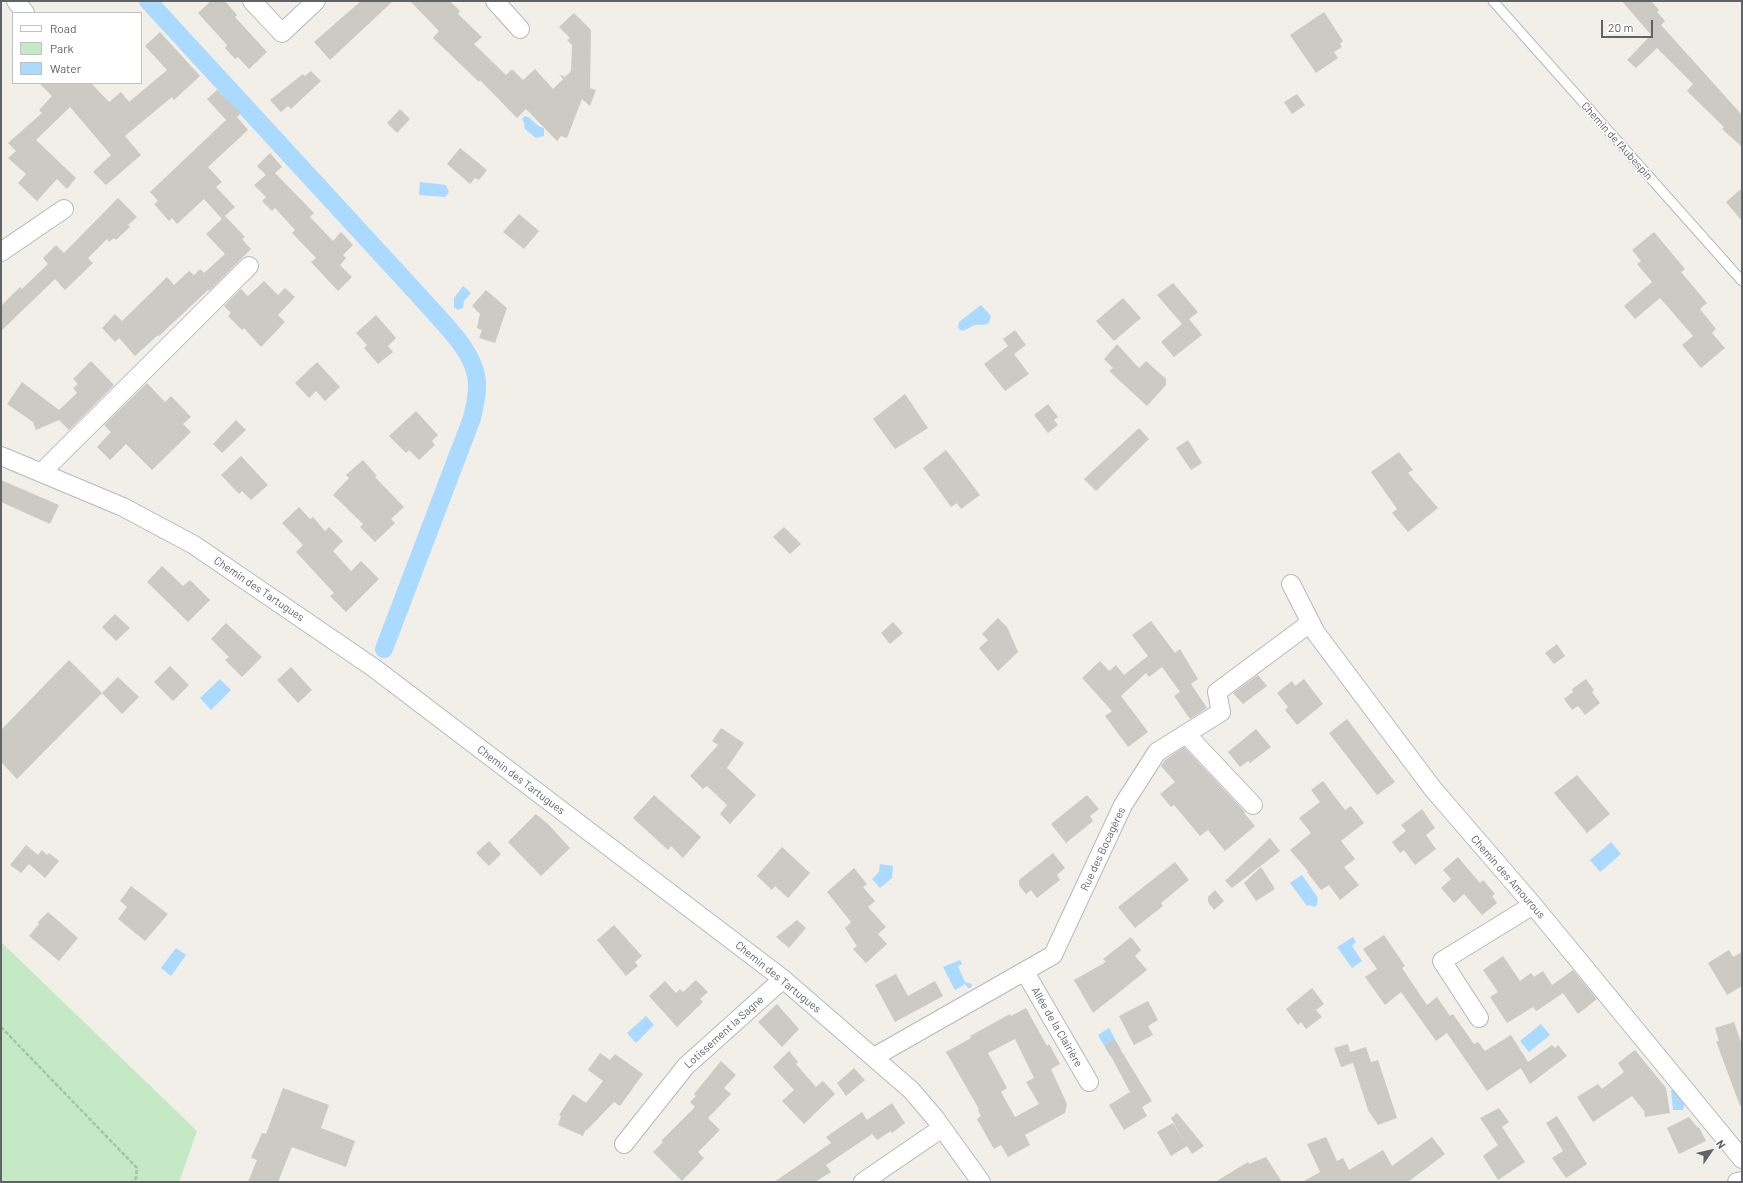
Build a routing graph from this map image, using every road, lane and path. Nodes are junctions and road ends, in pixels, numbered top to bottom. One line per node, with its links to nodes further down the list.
1 (16, 1): 6 (street)
2 (252, 1): 5 (street)
3 (495, 1): 7 (street)
4 (1493, 1): 11 (lane, Chemin de l'Aubespin)
5 (312, 2)
6 (24, 12)
7 (520, 29)
8 (64, 209): 9 (street)
9 (1, 252)
10 (248, 266): 13 (street)
11 (1742, 281)
12 (1, 456): 13 (street, Chemin des Tartugues)
13 (41, 473): 20 (street, Chemin des Tartugues)
14 (1291, 584): 15 (street, Chemin des Amourous)
15 (1310, 623): 16 (street, Rue des Bocagères); 18 (street, Chemin des Amourous)
16 (1186, 734): 17 (street); 19 (street, Rue des Bocagères)
17 (1253, 805)
18 (1533, 905): 21 (street); 27 (street, Chemin des Amourous)
19 (1025, 972): 23 (street, Rue des Bocagères); 24 (street, Allée de la Clairière)
20 (782, 978): 23 (street, Chemin des Tartugues); 26 (street, Lotissement la Sagne)
21 (1479, 1018)
22 (1, 1027): 29 (path)
23 (874, 1057): 25 (street, Chemin des Tartugues)
24 (1089, 1082)
25 (942, 1128): 30 (street); 31 (street, Chemin des Tartugues)
26 (624, 1144)
27 (1742, 1159)
28 (1742, 1181): 32 (street)
29 (132, 1182)
30 (863, 1182)
31 (981, 1182)
32 (1737, 1182)

